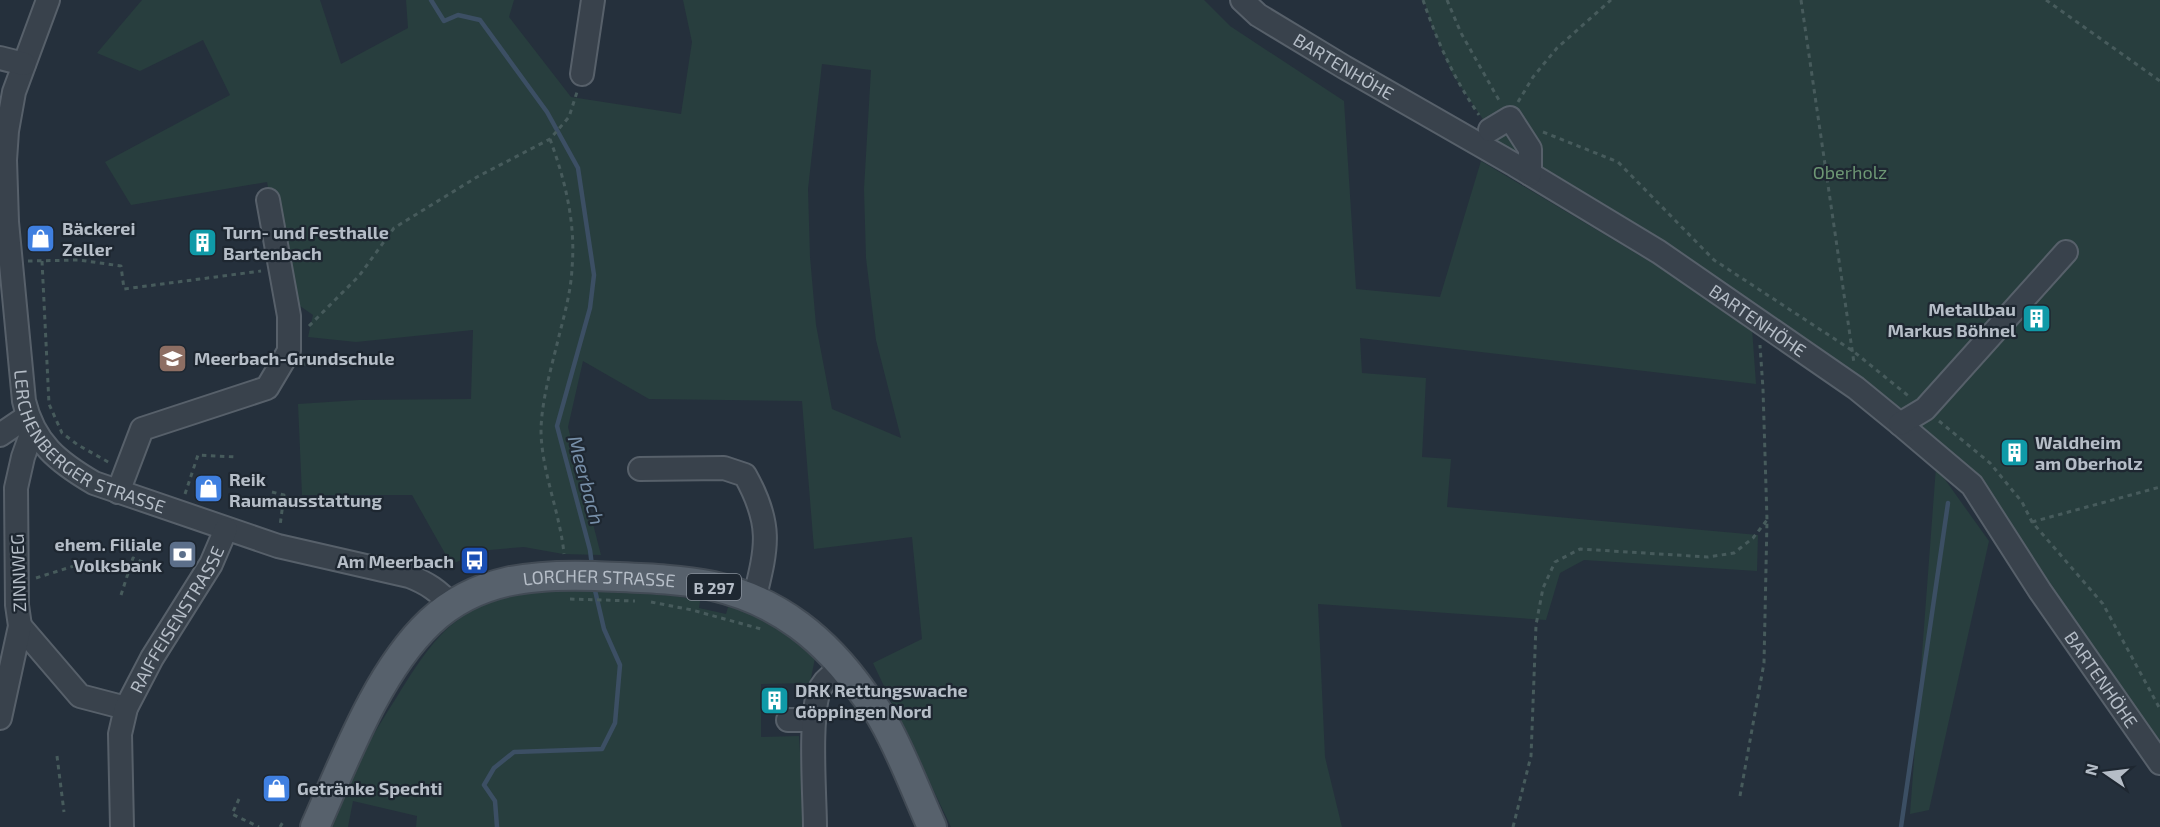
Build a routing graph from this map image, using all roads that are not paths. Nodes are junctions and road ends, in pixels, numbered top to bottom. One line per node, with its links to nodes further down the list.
1 (48, 0): 5 (street, LERCHENBERGER STRASSE)
2 (593, 0): 6 (street)
3 (1242, 0): 8 (street, BARTENHÖHE)
4 (0, 58): 5 (street)
5 (24, 64): 10 (street, LERCHENBERGER STRASSE)
6 (582, 74)
7 (1500, 124): 8 (street)
8 (1530, 174): 13 (street, BARTENHÖHE)
9 (268, 200): 16 (street)
10 (4, 222): 12 (street, LERCHENBERGER STRASSE)
11 (2066, 252): 13 (street)
12 (31, 423): 14 (street); 16 (street, LERCHENBERGER STRASSE); 20 (street, ZINNWEG)
13 (1900, 424): 26 (street, BARTENHÖHE)
14 (0, 435)
15 (640, 469): 18 (street)
16 (121, 481): 17 (street, LERCHENBERGER STRASSE)
17 (226, 529): 19 (street, LERCHENBERGER STRASSE); 22 (street, RAIFFEISENSTRASSE)
18 (754, 600): 19 (main road, LORCHER STRASSE / B 297); 21 (main road, LORCHER STRASSE / B 297)
19 (452, 606): 28 (main road, LORCHER STRASSE / B 297)
20 (20, 627): 22 (street, RAIFFEISENSTRASSE); 23 (street, ZINNWEG)
21 (845, 667): 25 (street); 30 (main road, LORCHER STRASSE / B 297)
22 (126, 708): 27 (street, RAIFFEISENSTRASSE)
23 (0, 718)
24 (788, 720): 25 (street)
25 (814, 720): 29 (street)
26 (2160, 763)
27 (122, 827)
28 (315, 827)
29 (815, 827)
30 (932, 827)

